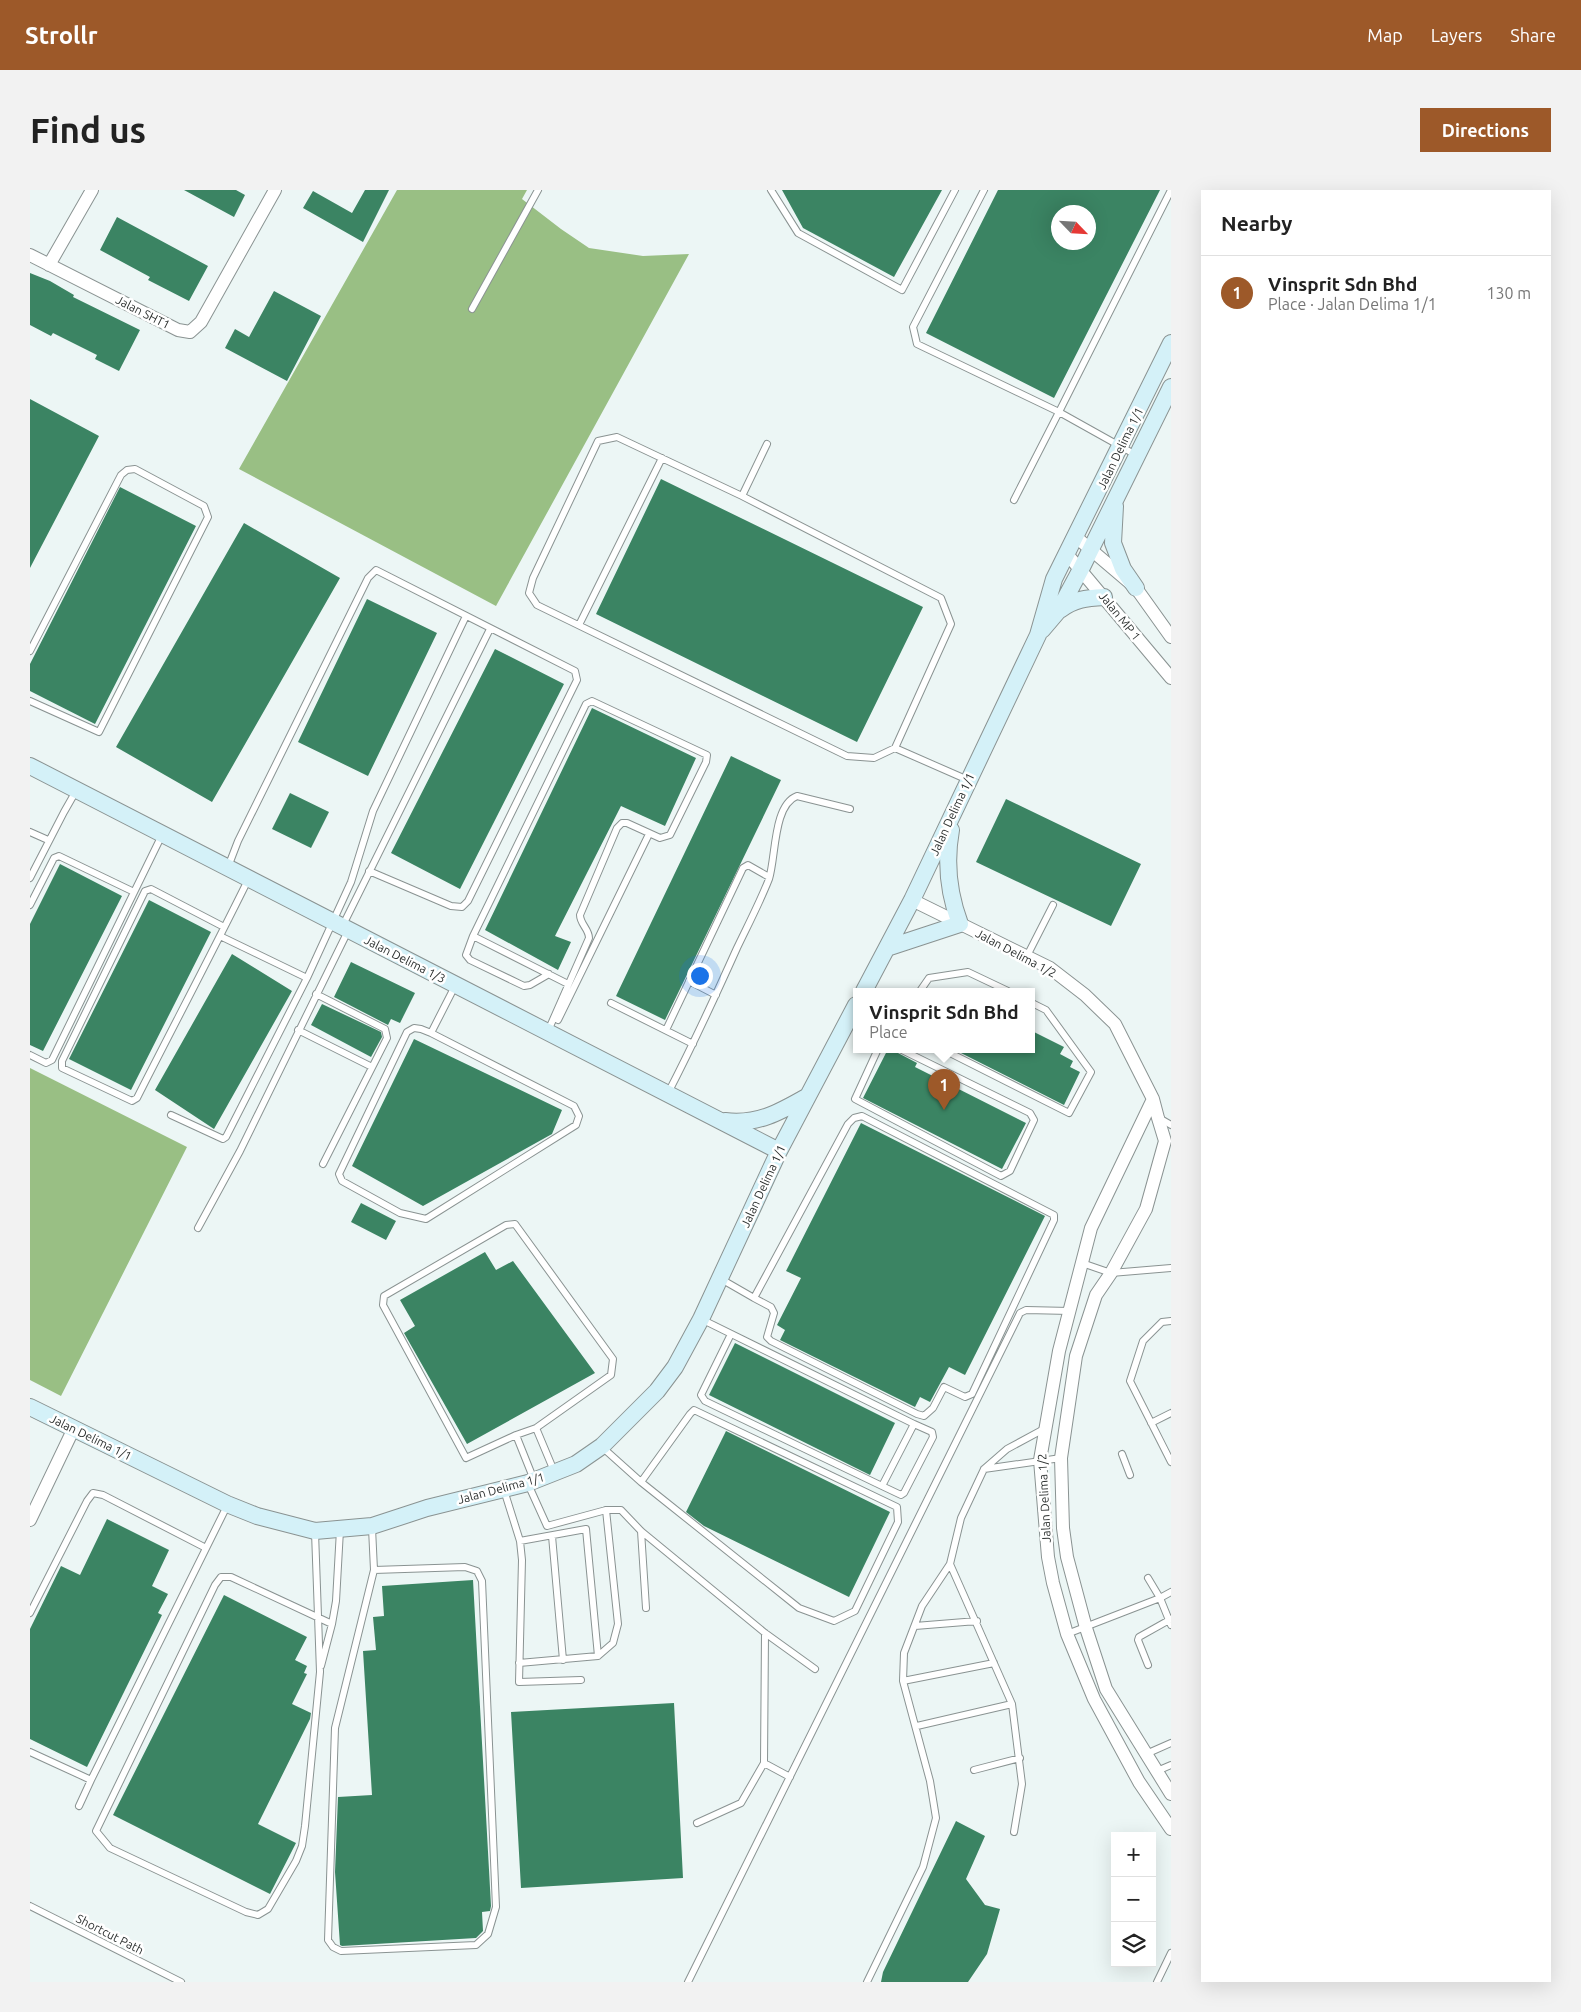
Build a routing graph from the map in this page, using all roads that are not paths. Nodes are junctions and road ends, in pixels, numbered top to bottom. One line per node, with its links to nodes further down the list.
1 (92, 190): 9 (street)
2 (275, 190): 9 (street, Jalan SHT1)
3 (538, 190): 10 (lane)
4 (772, 190): 5 (lane)
5 (955, 190)
6 (984, 190): 14 (lane)
7 (1171, 190): 14 (lane)
8 (30, 255): 9 (street, Jalan SHT1)
9 (49, 265)
10 (472, 309)
11 (1171, 344): 12 (street, Jalan Delima 1/1)
12 (1147, 392): 13 (lane); 16 (street, Jalan Delima 1/1)
13 (1169, 398): 17 (street, Jalan Delima 1/1)
14 (1059, 412): 16 (lane); 21 (lane)
15 (767, 444): 19 (lane)
16 (1120, 446): 17 (lane); 22 (street, Jalan Delima 1/1)
17 (1137, 456): 20 (street, Jalan Delima 1/1)
18 (662, 458): 19 (lane); 30 (lane); 30 (lane)
19 (742, 496): 37 (lane)
20 (1116, 499): 23 (street, Jalan Delima 1/1); 26 (street)
21 (1014, 500)
22 (1076, 537): 23 (street); 24 (street, Jalan Delima 1/1)
23 (1091, 548): 25 (street, Jalan Delima 1/1); 26 (street)
24 (1067, 554): 25 (street, Jalan MP 1); 32 (street, Jalan Delima 1/1)
25 (1081, 570): 27 (street, Jalan MP 1); 28 (street, Jalan Delima 1/1)
26 (1136, 588): 33 (street)
27 (1104, 597): 28 (street); 35 (street, Jalan MP 1)
28 (1059, 610): 32 (street, Jalan Delima 1/1)
29 (466, 616): 31 (lane); 47 (lane); 57 (lane)
30 (579, 625): 37 (lane)
31 (490, 629): 48 (lane); 48 (lane)
32 (1038, 636): 39 (street, Jalan Delima 1/1)
33 (1171, 637)
34 (30, 651): 36 (lane)
35 (1171, 678)
36 (30, 701)
37 (895, 748): 39 (lane)
38 (30, 766): 40 (street, Jalan Delima 1/3)
39 (968, 780): 42 (street, Jalan Delima 1/1)
40 (77, 790): 44 (street, Jalan Delima 1/3); 46 (lane)
41 (850, 809): 49 (lane)
42 (954, 809): 53 (street, Jalan Delima 1/1); 56 (street)
43 (30, 832): 46 (lane)
44 (163, 834): 47 (street, Jalan Delima 1/3); 52 (lane)
45 (649, 834): 60 (lane); 67 (lane); 79 (lane)
46 (48, 840): 50 (lane)
47 (228, 868): 51 (street, Jalan Delima 1/3)
48 (369, 871): 57 (lane)
49 (770, 877): 65 (lane); 72 (lane)
50 (30, 878)
51 (248, 878): 57 (street, Jalan Delima 1/3); 58 (lane)
52 (134, 892): 54 (lane); 84 (lane)
53 (912, 900): 56 (street, Jalan Delima 1/2); 61 (street, Jalan Delima 1/1)
54 (30, 905)
55 (1054, 905): 62 (lane)
56 (960, 924): 61 (street); 62 (street, Jalan Delima 1/2)
57 (341, 926): 64 (lane); 66 (street, Jalan Delima 1/3); 71 (lane)
58 (224, 927): 59 (lane); 59 (lane)
59 (220, 936): 64 (lane)
60 (473, 936): 63 (lane); 63 (lane)
61 (887, 948): 68 (street, Jalan Delima 1/1)
62 (1026, 956): 88 (street, Jalan Delima 1/2)
63 (549, 974): 67 (lane)
64 (307, 978): 90 (lane)
65 (689, 981): 72 (lane); 77 (lane)
66 (455, 984): 78 (lane); 79 (street, Jalan Delima 1/3)
67 (568, 984): 79 (lane)
68 (866, 988)
69 (922, 988): 70 (lane)
70 (1002, 988)
71 (316, 994): 76 (lane); 85 (lane)
72 (716, 995): 80 (lane)
73 (611, 1003): 77 (lane)
74 (1035, 1004): 83 (lane)
75 (853, 1014): 87 (street, Jalan Delima 1/1)
76 (298, 1030): 85 (lane); 96 (lane)
77 (666, 1030): 80 (lane)
78 (431, 1033): 78 (lane)
79 (550, 1033): 86 (street, Jalan Delima 1/3)
80 (693, 1044): 86 (lane)
81 (876, 1053): 82 (lane)
82 (908, 1053)
83 (950, 1053)
84 (30, 1055)
85 (372, 1067): 95 (lane)
86 (668, 1094): 92 (street, Jalan Delima 1/3)
87 (808, 1096): 92 (street); 94 (street, Jalan Delima 1/1)
88 (1153, 1099): 89 (street, Jalan Delima 1/2); 91 (street, Jalan Delima 1/2)
89 (1146, 1112): 91 (lane); 97 (street, Jalan Delima 1/2)
90 (171, 1115)
91 (1158, 1118): 93 (lane); 99 (street, Jalan Delima 1/2)
92 (718, 1120): 94 (street, Jalan Delima 1/3)
93 (1171, 1125)
94 (779, 1151): 100 (street, Jalan Delima 1/1)
95 (323, 1164)
96 (198, 1228)
97 (1082, 1263): 99 (lane); 102 (street, Jalan Delima 1/2)
98 (1171, 1268): 99 (lane)
99 (1111, 1273): 116 (street, Jalan Delima 1/2)
100 (720, 1278): 101 (lane); 103 (street, Jalan Delima 1/1)
101 (754, 1298): 101 (lane)
102 (1070, 1311): 112 (street, Jalan Delima 1/2); 170 (lane)
103 (701, 1319): 105 (lane); 114 (street, Jalan Delima 1/1)
104 (1171, 1321): 108 (lane)
105 (731, 1334): 109 (lane); 124 (lane)
106 (30, 1406): 110 (street, Jalan Delima 1/1)
107 (1171, 1413): 108 (lane)
108 (1151, 1423): 118 (lane)
109 (914, 1424): 124 (lane); 124 (lane)
110 (74, 1428): 126 (street, Jalan Delima 1/1); 128 (street)
111 (536, 1428): 113 (lane); 113 (lane); 120 (lane)
112 (1044, 1429): 117 (street, Jalan Delima 1/2); 119 (lane)
113 (516, 1435): 122 (lane)
114 (602, 1446): 120 (street, Jalan Delima 1/1); 123 (lane)
115 (1122, 1454): 121 (lane)
116 (1061, 1458): 117 (lane); 148 (street, Jalan Delima 1/2)
117 (1040, 1460): 119 (lane); 150 (street, Jalan Delima 1/2)
118 (1171, 1462)
119 (984, 1469): 136 (lane)
120 (555, 1473): 122 (street, Jalan Delima 1/1)
121 (1130, 1475)
122 (531, 1482): 125 (street, Jalan Delima 1/1); 127 (lane)
123 (641, 1482): 123 (lane)
124 (882, 1486)
125 (504, 1489): 129 (street, Jalan Delima 1/1); 134 (lane)
126 (227, 1504): 131 (street, Jalan Delima 1/1); 135 (lane)
127 (606, 1510): 132 (lane); 151 (lane)
128 (30, 1520)
129 (372, 1526): 130 (street, Jalan Delima 1/1); 137 (lane)
130 (340, 1529): 131 (street, Jalan Delima 1/1); 146 (lane)
131 (315, 1531): 143 (lane)
132 (641, 1531): 141 (lane); 149 (lane)
133 (552, 1536): 134 (lane); 151 (lane); 152 (lane)
134 (520, 1541): 154 (lane)
135 (206, 1548): 142 (lane); 171 (lane)
136 (950, 1564): 144 (lane); 147 (lane)
137 (374, 1570): 137 (lane)
138 (1148, 1578): 140 (lane)
139 (1171, 1592): 140 (lane)
140 (1160, 1598): 145 (lane); 148 (lane)
141 (646, 1608)
142 (30, 1613)
143 (317, 1618): 146 (lane); 157 (lane); 157 (lane)
144 (977, 1621): 147 (lane); 153 (lane)
145 (1170, 1622): 155 (lane)
146 (332, 1624): 157 (lane)
147 (915, 1626): 159 (lane)
148 (1086, 1628): 150 (lane); 164 (street, Jalan Delima 1/2)
149 (765, 1633): 156 (lane); 166 (lane)
150 (1067, 1634): 175 (street, Jalan Delima 1/2)
151 (598, 1656): 152 (lane)
152 (563, 1660): 154 (lane)
153 (994, 1662): 159 (lane); 160 (lane)
154 (519, 1663): 158 (lane)
155 (1148, 1665)
156 (815, 1669)
157 (320, 1672)
158 (580, 1680)
159 (904, 1681): 161 (lane)
160 (1012, 1704): 161 (lane); 165 (lane)
161 (917, 1726): 182 (lane)
162 (1171, 1743): 164 (lane)
163 (30, 1752): 171 (lane)
164 (1146, 1754): 169 (street, Jalan Delima 1/2)
165 (1020, 1758): 168 (lane); 176 (lane)
166 (764, 1763): 170 (lane); 174 (lane)
167 (1171, 1764): 169 (lane)
168 (974, 1770)
169 (1157, 1771): 172 (street, Jalan Delima 1/2)
170 (790, 1777): 181 (lane)
171 (91, 1780): 173 (lane)
172 (1171, 1794)
173 (79, 1806)
174 (697, 1823)
175 (1170, 1829)
176 (1014, 1832)
177 (30, 1906): 180 (lane, Shortcut Path)
178 (1171, 1953): 179 (lane)
179 (1169, 1962): 183 (lane)
180 (181, 1982)
181 (688, 1982)
182 (867, 1982)
183 (1157, 1982)

